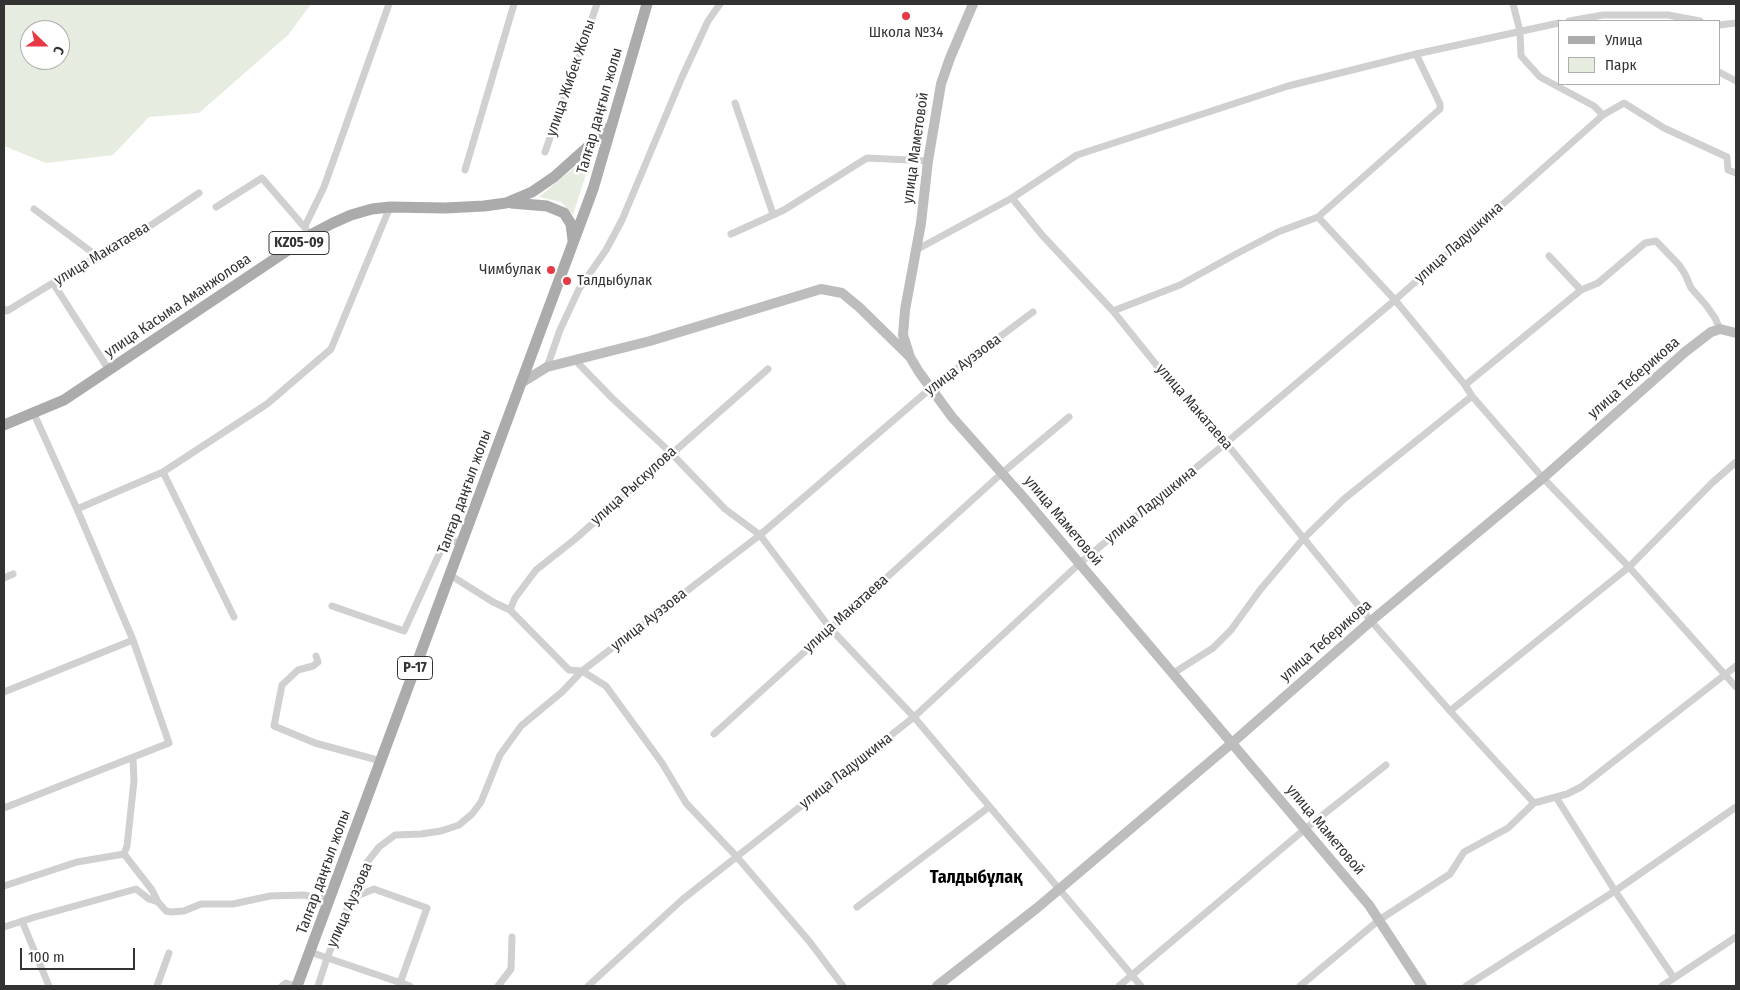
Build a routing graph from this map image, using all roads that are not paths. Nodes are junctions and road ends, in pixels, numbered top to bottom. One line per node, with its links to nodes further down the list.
1 (389, 4): 34 (street)
2 (514, 4): 24 (street)
3 (597, 4): 22 (street, улица Жибек Жолы)
4 (647, 4): 21 (main road, Талғар даңғыл жолы)
5 (720, 4): 50 (street)
6 (972, 4): 23 (street, улица Маметовой)
7 (1513, 4): 15 (street)
8 (1624, 15): 9 (street); 10 (street); 11 (street)
9 (1575, 20)
10 (1631, 20)
11 (1695, 20)
12 (1558, 23): 15 (street)
13 (1736, 23): 14 (street)
14 (1720, 25)
15 (1520, 31): 16 (street); 20 (street)
16 (1416, 54): 27 (street); 33 (street)
17 (1720, 73): 18 (street)
18 (1736, 81)
19 (735, 103): 32 (street)
20 (1603, 115): 25 (street, улица Ладушкина); 42 (street, улица Ладушкина)
21 (611, 126): 28 (main road, улица Касыма Аманжолова / KZ05-09); 36 (main road, Талғар даңғыл жолы / P-17)
22 (546, 152)
23 (928, 162): 32 (street); 37 (street, улица Маметовой)
24 (466, 170)
25 (1736, 173)
26 (199, 193): 38 (street, улица Макатаева)
27 (1012, 198): 37 (street); 44 (street, улица Макатаева)
28 (506, 203): 30 (main road, улица Касыма Аманжолова / KZ05-09); 36 (main road)
29 (216, 207): 34 (street)
30 (390, 207): 34 (main road, улица Касыма Аманжолова / KZ05-09); 63 (street)
31 (34, 209): 38 (street)
32 (773, 214): 35 (street)
33 (1318, 217): 42 (street); 44 (street)
34 (308, 230): 52 (main road, улица Касыма Аманжолова / KZ05-09)
35 (731, 234)
36 (574, 241): 53 (main road, Талғар даңғыл жолы / P-17)
37 (916, 250): 48 (street, улица Маметовой)
38 (97, 256): 40 (street, улица Макатаева)
39 (1549, 256): 41 (street)
40 (53, 283): 43 (street, улица Макатаева); 52 (street)
41 (1581, 290): 46 (street); 54 (street)
42 (1395, 300): 54 (street); 60 (street, улица Ладушкина)
43 (4, 309)
44 (1113, 311): 60 (street, улица Макатаева)
45 (1033, 312): 55 (street, улица Ауэзова)
46 (1720, 330): 47 (street); 65 (street, улица Теберикова)
47 (1736, 333)
48 (910, 357): 49 (street); 55 (street, улица Маметовой)
49 (575, 360): 50 (street); 61 (street)
50 (547, 366): 53 (street)
51 (768, 369): 61 (street, улица Рыскулова)
52 (109, 370): 57 (main road, улица Касыма Аманжолова / KZ05-09)
53 (521, 383): 69 (main road, Талғар даңғыл жолы / P-17)
54 (1465, 385): 56 (street)
55 (931, 388): 64 (street, улица Маметовой); 67 (street, улица Ауэзова)
56 (1472, 396): 65 (street); 68 (street)
57 (34, 414): 59 (main road, улица Касыма Аманжолова / KZ05-09); 66 (street)
58 (1069, 417): 64 (street, улица Макатаева)
59 (4, 425)
60 (1226, 443): 68 (street, улица Макатаева); 70 (street, улица Ладушкина)
61 (671, 453): 67 (street); 76 (street, улица Рыскулова)
62 (1736, 462): 71 (street)
63 (163, 472): 66 (street); 77 (street)
64 (1002, 473): 70 (street, улица Маметовой); 79 (street, улица Макатаева)
65 (1543, 478): 71 (street); 78 (street, улица Теберикова)
66 (77, 509): 80 (street)
67 (760, 534): 79 (street); 83 (street, улица Ауэзова)
68 (1303, 539): 78 (street, улица Макатаева); 84 (street)
69 (462, 544): 73 (main road, Талғар даңғыл жолы / P-17); 75 (street)
70 (1080, 564): 84 (street, улица Маметовой); 89 (street, улица Ладушкина)
71 (1629, 567): 85 (street); 88 (street)
72 (13, 574): 74 (street)
73 (450, 575): 76 (street); 93 (main road, Талғар даңғыл жолы / P-17)
74 (4, 578)
75 (332, 606)
76 (510, 610): 83 (street)
77 (234, 617)
78 (1371, 621): 88 (street, улица Макатаева); 91 (street, улица Теберикова)
79 (830, 628): 89 (street); 90 (street, улица Макатаева)
80 (133, 640): 87 (street); 92 (street)
81 (316, 656): 93 (street)
82 (1736, 666): 85 (street)
83 (582, 671): 102 (street); 106 (street, улица Ауэзова)
84 (1172, 674): 91 (street, улица Маметовой)
85 (1726, 676): 86 (street); 95 (street)
86 (1736, 688)
87 (4, 692)
88 (1450, 711): 96 (street, улица Макатаева)
89 (914, 717): 97 (street); 102 (street, улица Ладушкина)
90 (714, 734)
91 (1232, 743): 100 (street, улица Маметовой); 104 (street, улица Теберикова)
92 (133, 759): 99 (street); 101 (street)
93 (381, 762): 107 (main road, Талғар даңғыл жолы / P-17)
94 (1386, 765): 100 (street)
95 (1556, 797): 96 (street); 105 (street)
96 (1534, 802): 110 (street)
97 (989, 807): 104 (street); 109 (street)
98 (1736, 807): 105 (street)
99 (4, 808)
100 (1305, 829): 110 (street, улица Маметовой); 118 (street)
101 (124, 854): 103 (street); 108 (street)
102 (736, 857): 128 (street, улица Ладушкина); 129 (street)
103 (4, 886)
104 (1058, 890): 118 (street); 130 (street, улица Теберикова)
105 (1615, 891): 119 (street); 135 (street)
106 (352, 898): 117 (street, улица Ауэзова); 120 (street)
107 (329, 900): 108 (street); 115 (main road, Талғар даңғыл жолы / P-17)
108 (158, 902): 111 (street)
109 (857, 907)
110 (1379, 920): 133 (street); 134 (street, улица Маметовой)
111 (22, 921): 112 (street); 121 (street)
112 (4, 927)
113 (512, 937): 127 (street)
114 (1736, 938): 119 (street)
115 (310, 952): 117 (street); 124 (main road, Талғар даңғыл жолы / P-17)
116 (169, 953): 122 (street)
117 (327, 958): 120 (street); 125 (street, улица Ауэзова)
118 (1132, 976): 131 (street); 132 (street)
119 (1674, 978): 136 (street)
120 (400, 983): 126 (street)
121 (49, 986)
122 (157, 986)
123 (282, 986): 124 (street)
124 (296, 986)
125 (318, 986)
126 (410, 986)
127 (498, 986)
128 (588, 986)
129 (843, 986)
130 (937, 986)
131 (1119, 986)
132 (1141, 986)
133 (1300, 986)
134 (1422, 986)
135 (1466, 986)
136 (1662, 986)

